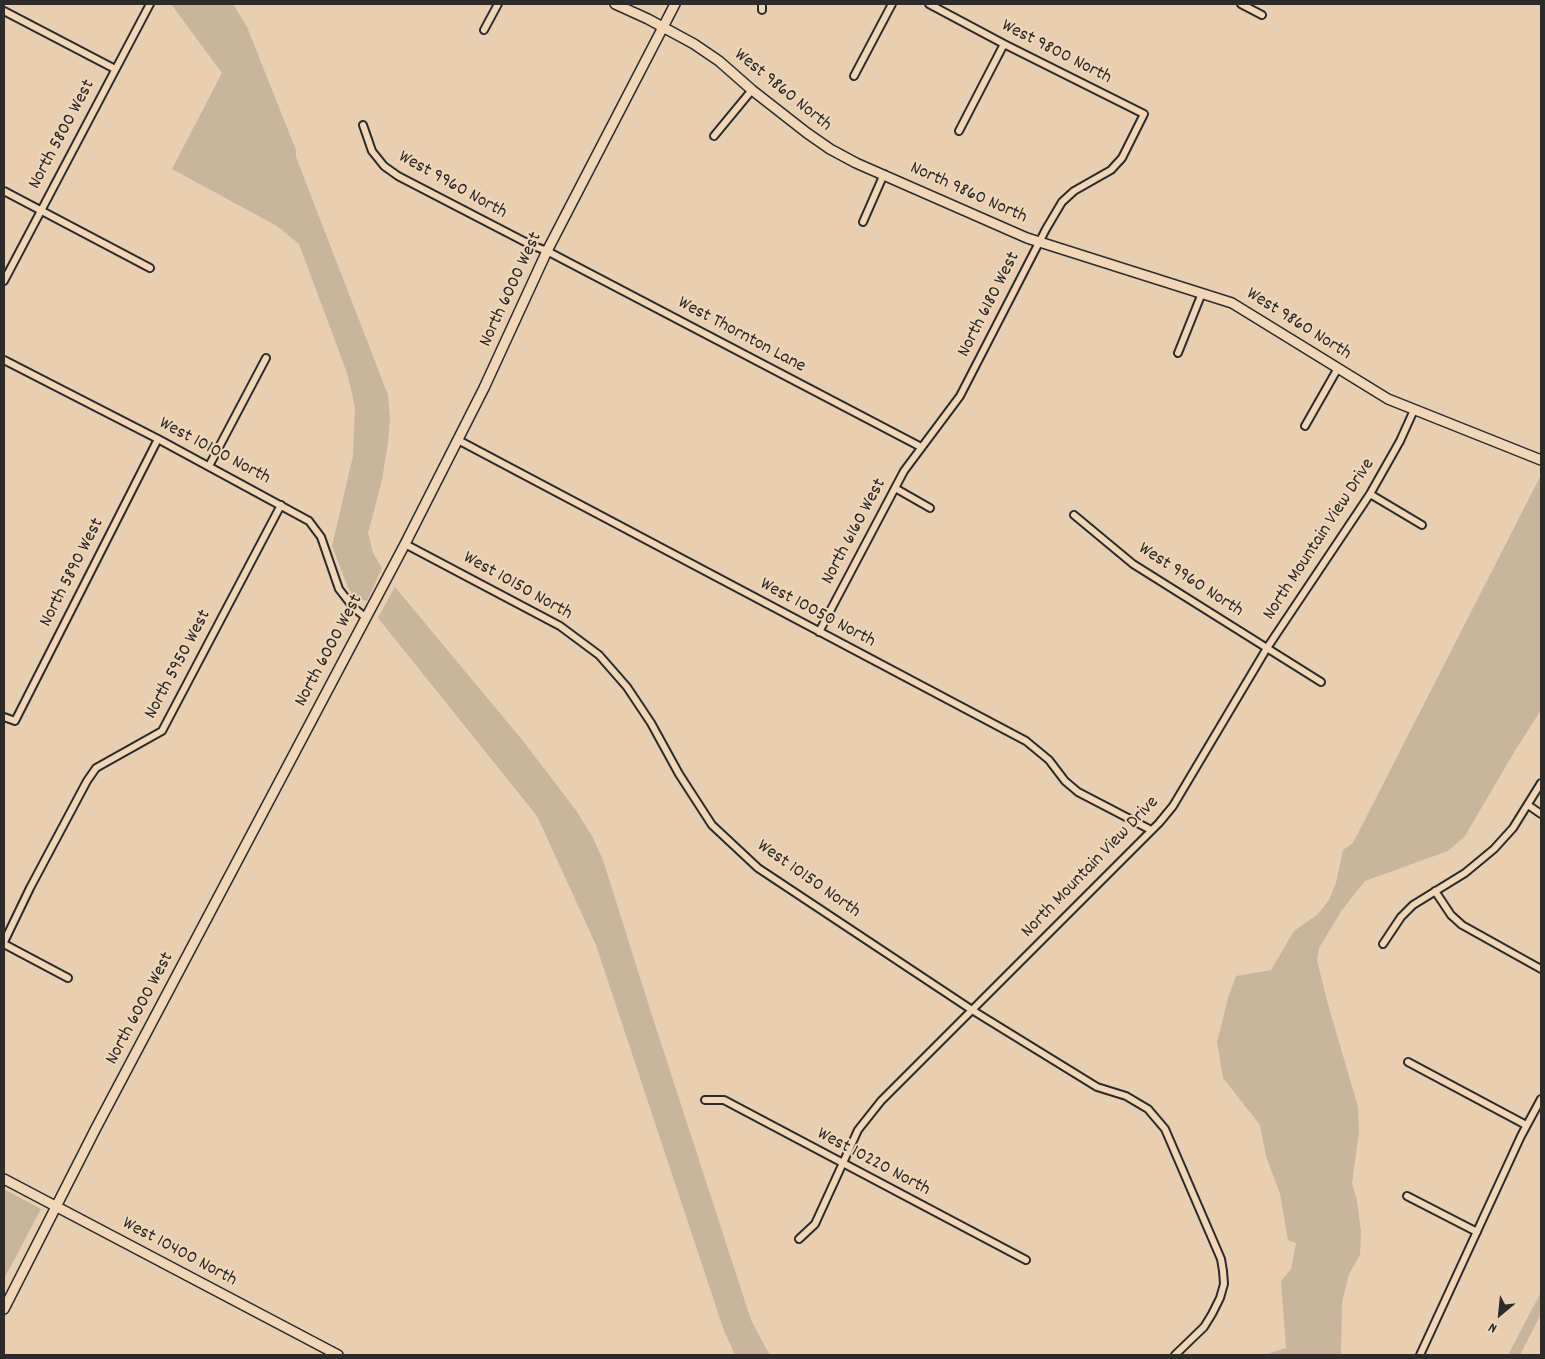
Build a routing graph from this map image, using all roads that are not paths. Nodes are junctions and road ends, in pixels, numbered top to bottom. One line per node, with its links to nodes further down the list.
1 (150, 4): 13 (street, North 5800 West)
2 (498, 4): 11 (street)
3 (614, 4): 10 (street, West 9860 North)
4 (675, 4): 10 (street, North 6000 West)
5 (892, 4): 14 (street)
6 (1241, 4): 9 (street)
7 (934, 5): 12 (street, West 9800 North)
8 (4, 10): 13 (street)
9 (1262, 15)
10 (662, 28): 15 (street, West 9860 North); 25 (street, North 6000 West)
11 (484, 30)
12 (1004, 44): 16 (street, West 9800 North); 18 (street)
13 (115, 69): 22 (street, North 5800 West)
14 (854, 76)
15 (752, 90): 19 (street); 20 (street, West 9860 North)
16 (1144, 114): 24 (street, North 6180 West)
17 (364, 125): 25 (street, West 9960 North)
18 (959, 131)
19 (714, 136)
20 (884, 174): 23 (street); 24 (street, North 9860 North)
21 (4, 191): 22 (street)
22 (41, 211): 26 (street); 27 (street, North 5800 West)
23 (862, 222)
24 (1039, 242): 28 (street, West 9860 North); 37 (street, North 6180 West)
25 (547, 252): 36 (street, North 6000 West); 37 (street, West Thornton Lane)
26 (150, 268)
27 (4, 281)
28 (1202, 293): 29 (street); 32 (street, West 9860 North)
29 (1178, 353)
30 (266, 358): 39 (street)
31 (4, 360): 35 (street, West 10100 North)
32 (1338, 368): 33 (street, West 9860 North); 34 (street)
33 (1414, 410): 38 (street, West 9860 North); 41 (street, North Mountain View Drive)
34 (1306, 426)
35 (158, 439): 39 (street, West 10100 North); 51 (street, North 5890 West)
36 (458, 440): 46 (street, North 6000 West); 48 (street, West 10050 North)
37 (921, 447): 40 (street, North 6160 West)
38 (1541, 460)
39 (209, 466): 42 (street, West 10100 North)
40 (895, 488): 43 (street); 48 (street, North 6160 West)
41 (1370, 494): 45 (street); 49 (street, North Mountain View Drive)
42 (281, 505): 47 (street, West 10100 North); 57 (street, North 5950 West)
43 (930, 508)
44 (1074, 515): 49 (street, West 9960 North)
45 (1422, 525)
46 (405, 544): 47 (street, North 6000 West); 61 (street, West 10150 North)
47 (366, 617): 69 (street, North 6000 West)
48 (819, 632): 55 (street, West 10050 North)
49 (1267, 648): 50 (street, West 9960 North); 55 (street, North Mountain View Drive)
50 (1321, 682)
51 (4, 717)
52 (1541, 783): 53 (street)
53 (1528, 805): 54 (street); 56 (street)
54 (1541, 814)
55 (1151, 830): 61 (street, North Mountain View Drive)
56 (1435, 891): 58 (street); 59 (street)
57 (4, 943): 60 (street)
58 (1383, 944)
59 (1541, 969)
60 (68, 978)
61 (972, 1010): 66 (street, North Mountain View Drive); 75 (street, West 10150 North)
62 (1408, 1062): 65 (street)
63 (1541, 1099): 65 (street)
64 (705, 1100): 66 (street, West 10220 North)
65 (1526, 1125): 70 (street)
66 (843, 1164): 71 (street, North Mountain View Drive); 72 (street, West 10220 North)
67 (4, 1179): 69 (street, West 10400 North)
68 (1407, 1196): 70 (street)
69 (56, 1207): 73 (street, North 6000 West); 74 (street, West 10400 North)
70 (1477, 1232): 76 (street)
71 (799, 1239)
72 (1026, 1260)
73 (4, 1309)
74 (338, 1355)
75 (1175, 1355)
76 (1420, 1355)

